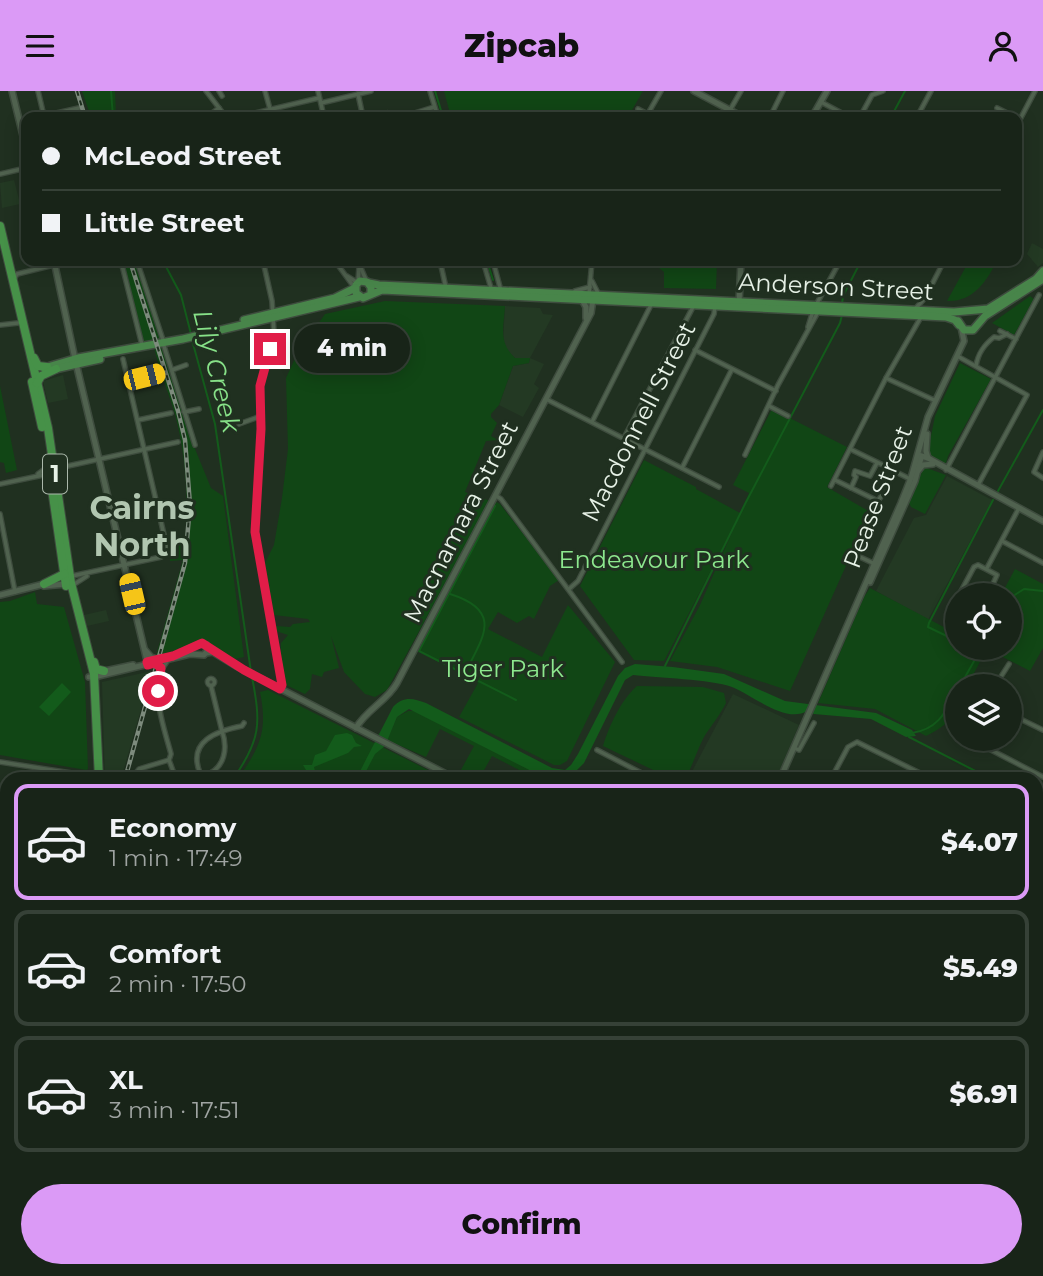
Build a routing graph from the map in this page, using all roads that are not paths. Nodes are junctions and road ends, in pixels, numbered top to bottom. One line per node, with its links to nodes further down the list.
1 (12, 91): 48 (street)
2 (38, 91): 29 (street)
3 (206, 91): 24 (street)
4 (219, 91): 19 (street)
5 (265, 91): 26 (street)
6 (318, 91): 20 (street)
7 (371, 91): 18 (street)
8 (430, 91): 22 (street)
9 (661, 91): 39 (street)
10 (694, 91): 28 (street)
11 (741, 91): 28 (street)
12 (783, 91): 41 (street)
13 (827, 91): 21 (street)
14 (883, 91): 17 (street)
15 (931, 91): 45 (street)
16 (1035, 91): 47 (street)
17 (871, 93): 44 (street)
18 (358, 94): 20 (street); 35 (street)
19 (222, 96)
20 (320, 101): 26 (street); 34 (street)
21 (821, 102): 42 (street); 43 (street)
22 (434, 107): 36 (street); 37 (street)
23 (79, 108): 30 (street)
24 (219, 108): 31 (street); 32 (street)
25 (997, 108): 46 (street)
26 (270, 109): 33 (street)
27 (638, 109): 38 (street)
28 (730, 110): 40 (street)
29 (41, 112)
30 (63, 112)
31 (214, 112)
32 (222, 112)
33 (258, 112)
34 (323, 112)
35 (362, 112)
36 (418, 112)
37 (436, 112)
38 (642, 112)
39 (649, 112)
40 (734, 112)
41 (772, 112)
42 (815, 112)
43 (840, 112)
44 (862, 112)
45 (920, 112)
46 (1004, 112)
47 (1022, 112)
48 (21, 116)
49 (21, 169): 50 (street)
50 (0, 174)
51 (0, 226): 52 (highway, 1)
52 (2, 247): 68 (street); 71 (highway, 1); 92 (highway, 1)
53 (44, 266): 68 (street)
54 (55, 266): 105 (street)
55 (122, 266): 101 (street)
56 (139, 266): 100 (street)
57 (264, 266): 91 (street)
58 (339, 266): 72 (street)
59 (359, 266): 72 (street)
60 (359, 266): 72 (street)
61 (441, 266): 76 (street)
62 (484, 266): 75 (street)
63 (494, 266): 77 (street)
64 (592, 266): 69 (street)
65 (741, 266): 83 (street)
66 (838, 266): 87 (street)
67 (941, 266): 82 (street)
68 (23, 272): 71 (street)
69 (592, 275): 81 (street); 81 (street)
70 (1043, 275): 74 (main road, Pease Street); 88 (main road, Pease Street)
71 (13, 282): 92 (highway, 1)
72 (361, 285): 76 (main road, Anderson Street); 78 (main road); 80 (main road); 91 (main road)
73 (1043, 286): 74 (main road)
74 (1032, 288): 94 (main road, Pease Street)
75 (491, 290): 76 (main road, Anderson Street); 77 (main road, Anderson Street)
76 (446, 291): 78 (main road, Anderson Street); 81 (main road, Anderson Street)
77 (501, 291): 81 (main road, Anderson Street)
78 (371, 293): 80 (main road, Anderson Street)
79 (1039, 295): 99 (street)
80 (360, 297): 91 (main road, Anderson Street)
81 (591, 297): 83 (main road, Anderson Street); 84 (main road, Anderson Street); 118 (street, Macnamara Street)
82 (925, 298): 89 (street); 90 (street)
83 (741, 302): 86 (main road, Anderson Street); 87 (main road, Anderson Street)
84 (652, 303): 85 (main road, Anderson Street); 127 (street)
85 (693, 305): 86 (main road, Anderson Street); 130 (street)
86 (715, 306): 102 (street, Macdonnell Street)
87 (817, 308): 89 (main road, Anderson Street); 117 (street)
88 (969, 310): 90 (main road, Anderson Street); 94 (main road); 96 (main road)
89 (911, 312): 90 (main road, Anderson Street); 95 (street)
90 (925, 313): 95 (street); 96 (main road, Anderson Street)
91 (273, 315): 100 (main road); 124 (street)
92 (20, 322): 93 (street); 108 (highway); 111 (highway, 1)
93 (1, 325)
94 (978, 325): 96 (main road); 103 (street, Pease Street)
95 (914, 326): 114 (street)
96 (960, 326): 103 (street, Pease Street)
97 (1000, 331): 98 (street)
98 (1007, 334): 99 (street); 107 (street)
99 (1016, 339): 113 (street)
100 (163, 342): 101 (main road); 110 (street)
101 (140, 347): 105 (main road)
102 (695, 350): 109 (street); 134 (street, Macdonnell Street)
103 (958, 356): 107 (street); 119 (street, Pease Street)
104 (123, 359): 115 (street)
105 (77, 361): 108 (main road); 140 (street)
106 (186, 365): 110 (street)
107 (976, 366): 113 (street)
108 (52, 368): 111 (main road); 116 (highway)
109 (732, 369): 117 (street); 143 (street)
110 (171, 370): 122 (street)
111 (33, 373): 116 (highway, 1); 145 (highway, 1)
112 (159, 373): 115 (street)
113 (996, 377): 144 (street); 152 (street)
114 (886, 378): 119 (street); 135 (street)
115 (128, 380): 126 (street)
116 (37, 383): 145 (highway, 1)
117 (776, 391): 120 (street)
118 (545, 398): 127 (street); 157 (street, Macnamara Street)
119 (935, 405): 129 (street, Pease Street); 138 (street, Pease Street)
120 (769, 406): 125 (street); 137 (street)
121 (199, 409): 122 (street)
122 (184, 412): 132 (street)
123 (171, 413): 126 (street)
124 (261, 416): 128 (street); 194 (street)
125 (788, 416)
126 (138, 420): 133 (street)
127 (592, 422): 130 (street)
128 (239, 424)
129 (928, 433): 138 (street, Pease Street); 139 (street)
130 (624, 438): 134 (street)
131 (178, 442): 133 (street)
132 (195, 445)
133 (145, 449): 140 (street); 165 (street)
134 (645, 449): 143 (street); 172 (street, Macdonnell Street)
135 (850, 449): 141 (street); 149 (street)
136 (1043, 452): 148 (street)
137 (745, 456)
138 (920, 456): 139 (street); 142 (street); 146 (street, Pease Street); 150 (street, Pease Street)
139 (928, 458): 144 (street)
140 (100, 460): 145 (street); 165 (street)
141 (877, 463): 150 (street); 155 (street)
142 (933, 464): 144 (street); 146 (street)
143 (682, 468): 153 (street)
144 (946, 469): 152 (street)
145 (52, 471): 147 (street); 147 (street); 168 (highway, 1)
146 (918, 472): 150 (street, Pease Street)
147 (33, 476): 151 (street)
148 (1043, 478)
149 (835, 479): 154 (street); 155 (street)
150 (913, 480): 164 (street, Pease Street); 175 (street, Pease Street)
151 (0, 484)
152 (978, 486): 158 (street)
153 (719, 487)
154 (831, 487)
155 (851, 488): 156 (street)
156 (884, 492)
157 (495, 495): 172 (street); 199 (street, Macnamara Street)
158 (1019, 508): 160 (street); 161 (street)
159 (0, 514): 173 (street)
160 (1043, 521)
161 (1002, 541): 163 (street); 166 (street)
162 (860, 557): 164 (street)
163 (1043, 563)
164 (875, 564): 175 (street, Pease Street)
165 (125, 565): 167 (street); 178 (street)
166 (987, 568): 169 (street); 170 (street)
167 (96, 572): 168 (street); 168 (street)
168 (68, 580): 171 (highway); 181 (highway, 1); 192 (highway, 1)
169 (965, 583)
170 (994, 583)
171 (41, 585): 173 (street)
172 (569, 589): 185 (street)
173 (15, 591): 174 (street)
174 (0, 595)
175 (860, 600): 202 (street, Pease Street)
176 (206, 645): 177 (street); 179 (street); 180 (street)
177 (197, 646): 182 (street); 184 (street)
178 (145, 650): 184 (street); 184 (street)
179 (206, 653): 182 (street); 187 (street)
180 (218, 653): 187 (street); 188 (street)
181 (89, 654): 189 (highway); 192 (highway, 1)
182 (198, 654): 183 (street)
183 (169, 660): 184 (street); 191 (street)
184 (152, 662): 189 (street); 191 (street)
185 (622, 662)
186 (1009, 664): 190 (street)
187 (232, 667): 188 (street)
188 (244, 670): 194 (street)
189 (106, 673): 192 (street); 195 (highway)
190 (1003, 674)
191 (161, 675): 205 (street)
192 (92, 676): 195 (highway, 1); 209 (highway, 1)
193 (212, 686): 200 (street)
194 (280, 689): 199 (street)
195 (96, 691): 210 (highway, 1)
196 (1022, 719): 201 (street)
197 (244, 723): 200 (street)
198 (814, 723): 202 (street, Pease Street)
199 (356, 728): 215 (street)
200 (222, 730): 213 (street); 214 (street)
201 (1043, 730)
202 (795, 748): 217 (street, Pease Street)
203 (597, 750): 216 (street)
204 (994, 751): 220 (street)
205 (169, 760): 211 (street); 212 (street)
206 (0, 762): 207 (street)
207 (53, 771): 208 (street)
208 (59, 772)
209 (97, 772)
210 (97, 772)
211 (134, 772)
212 (173, 772)
213 (201, 772)
214 (213, 772)
215 (443, 772)
216 (639, 772)
217 (785, 772)
218 (835, 772): 219 (street)
219 (918, 772)
220 (1035, 772)

